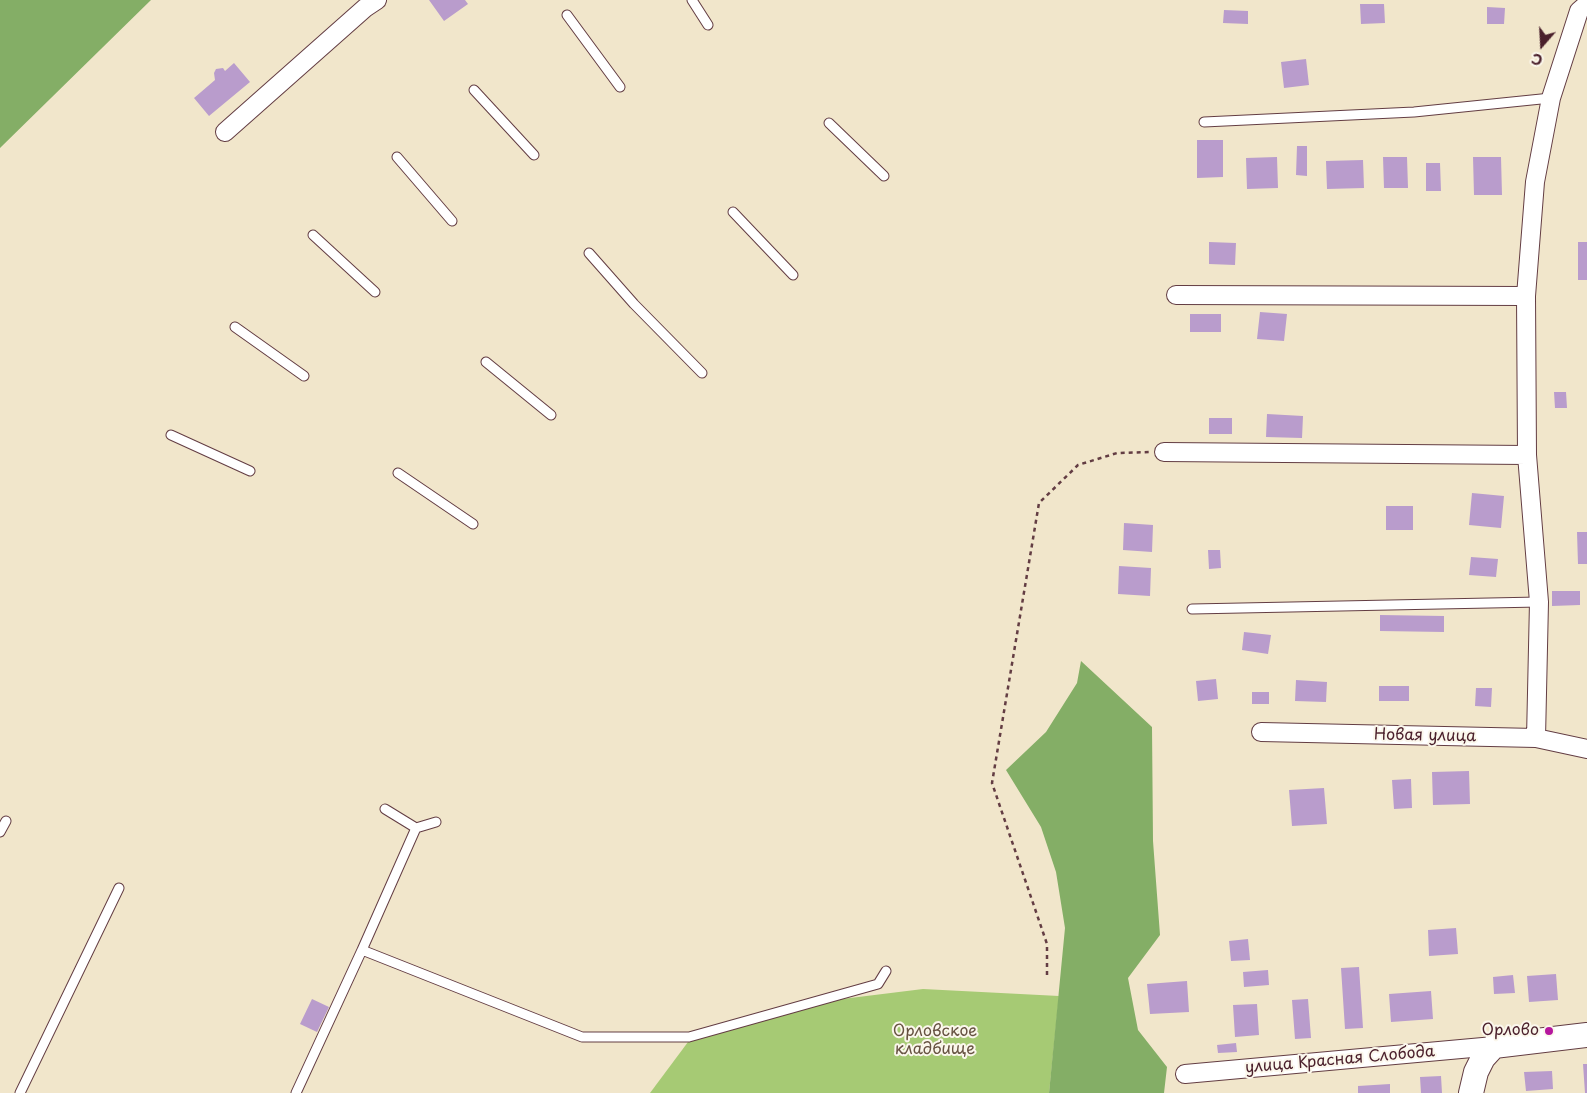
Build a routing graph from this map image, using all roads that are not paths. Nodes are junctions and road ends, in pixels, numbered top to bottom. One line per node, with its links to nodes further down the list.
1 (377, 0): 11 (street)
2 (692, 0): 5 (lane)
3 (1587, 4): 8 (street)
4 (566, 15): 6 (lane)
5 (708, 25)
6 (620, 87)
7 (474, 90): 12 (lane)
8 (1551, 98): 9 (lane); 22 (street)
9 (1204, 122)
10 (829, 123): 14 (lane)
11 (225, 132)
12 (534, 154)
13 (397, 157): 16 (lane)
14 (884, 176)
15 (733, 212): 19 (lane)
16 (452, 220)
17 (313, 235): 20 (lane)
18 (589, 253): 25 (lane)
19 (793, 275)
20 (375, 292)
21 (1176, 295): 22 (street)
22 (1526, 296): 30 (street)
23 (235, 327): 26 (lane)
24 (486, 362): 27 (lane)
25 (702, 373)
26 (304, 376)
27 (551, 415)
28 (171, 435): 31 (lane)
29 (1164, 452): 30 (street)
30 (1527, 455): 34 (street)
31 (250, 471)
32 (398, 473): 33 (lane)
33 (473, 524)
34 (1540, 602): 35 (lane); 37 (street)
35 (1192, 609)
36 (1261, 732): 37 (street, Новая улица)
37 (1536, 738): 38 (street, Новая улица)
38 (1587, 750)
39 (385, 809): 42 (lane)
40 (6, 821): 43 (lane)
41 (436, 822): 42 (lane)
42 (416, 828): 45 (lane)
43 (0, 832)
44 (120, 888): 50 (lane)
45 (362, 950): 46 (lane); 51 (lane)
46 (886, 971)
47 (1587, 1035): 48 (main road)
48 (1481, 1044): 49 (street, улица Красная Слобода); 52 (main road)
49 (1185, 1074)
50 (20, 1093)
51 (296, 1093)
52 (1471, 1093)

